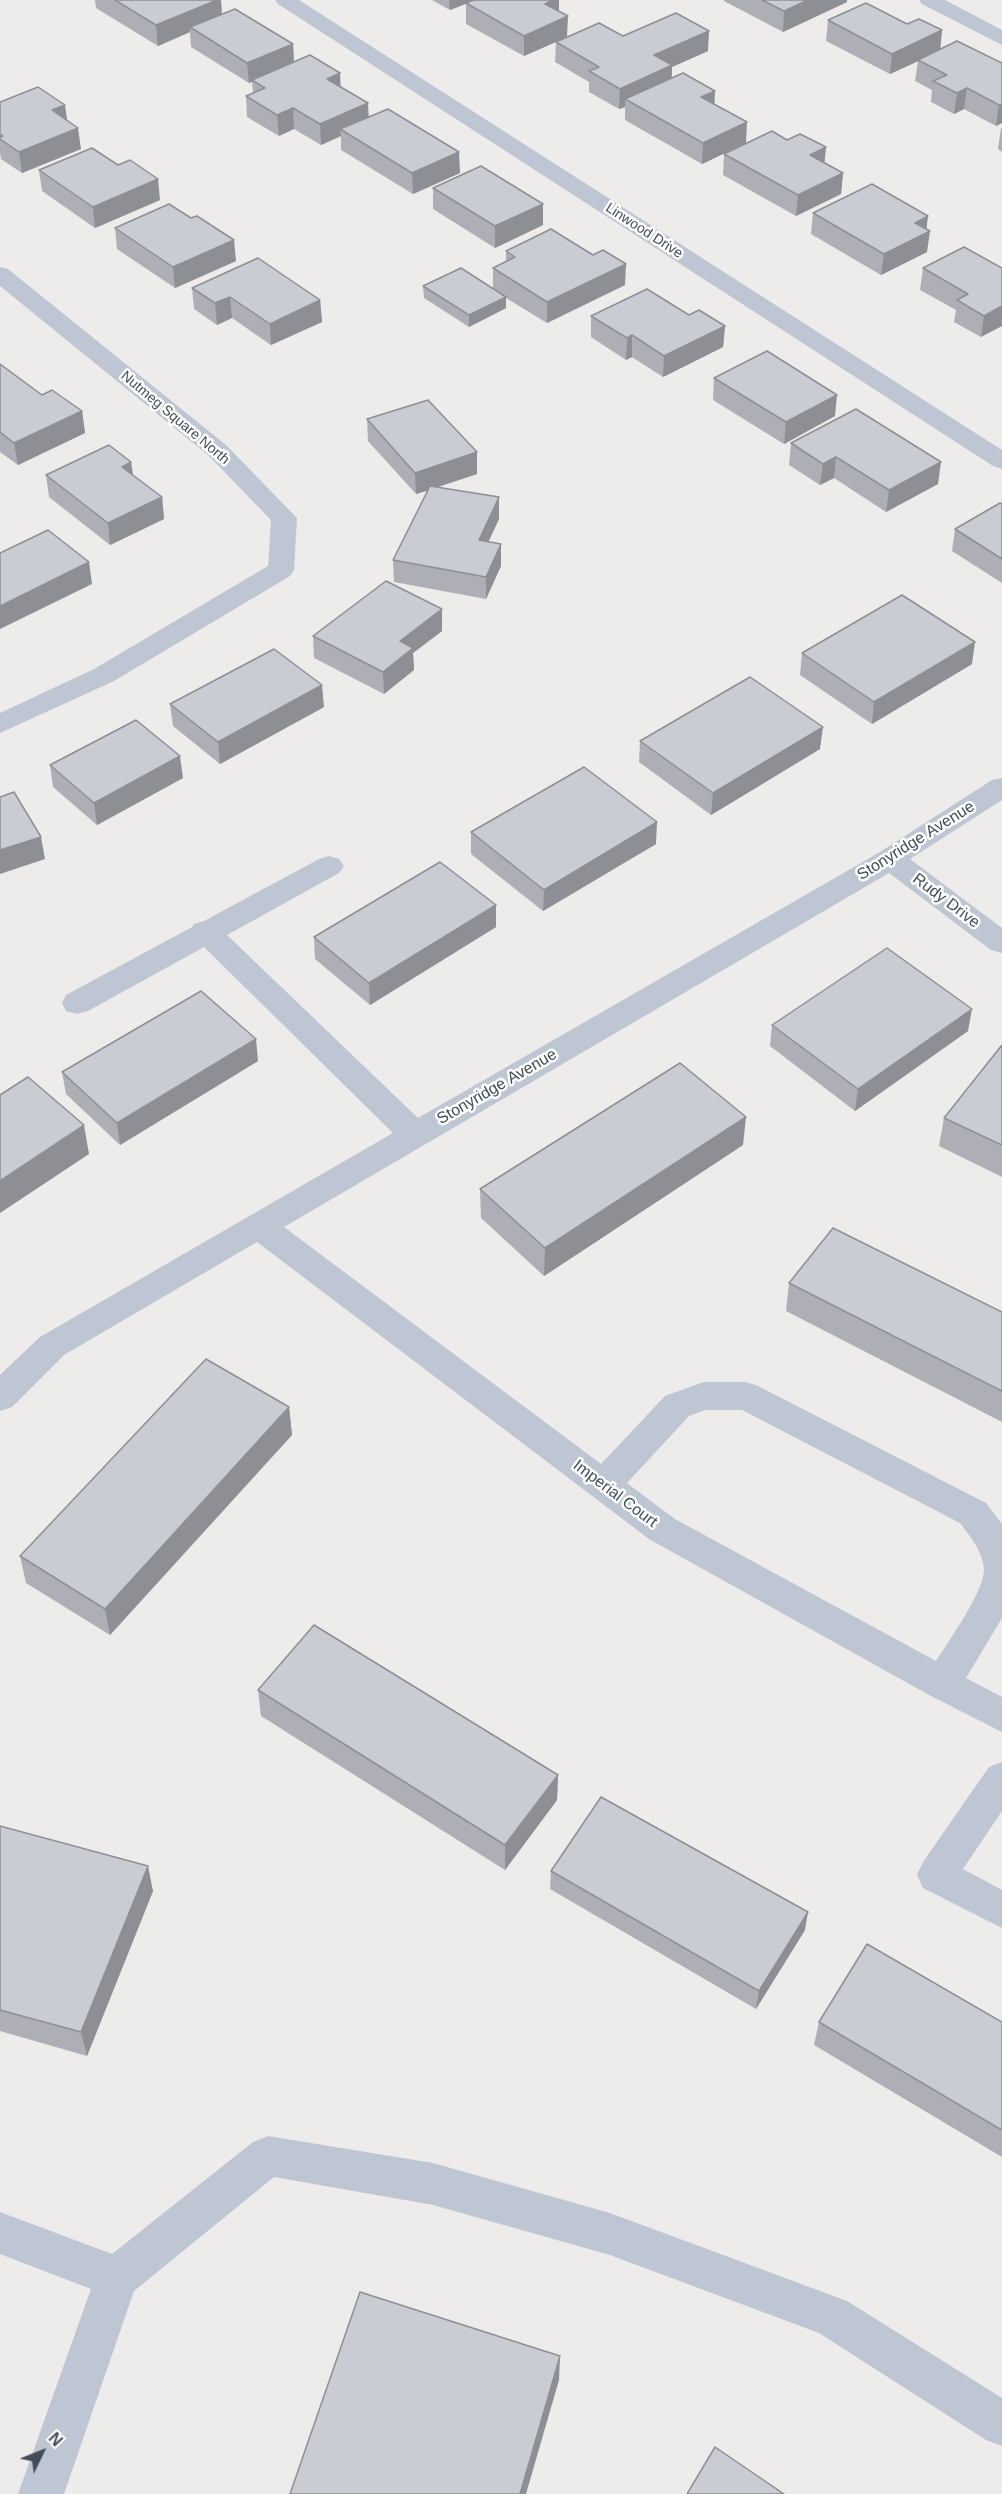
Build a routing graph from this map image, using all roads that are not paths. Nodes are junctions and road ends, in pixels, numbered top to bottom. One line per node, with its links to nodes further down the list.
1 (285, 0): 5 (street, Linwood Drive)
2 (929, 0): 3 (street)
3 (1002, 39)
4 (0, 274): 6 (street, Nutmeg Square North)
5 (1002, 461)
6 (0, 724)
7 (1002, 787): 8 (street, Stonyridge Avenue)
8 (890, 859): 11 (street, Rudy Drive); 13 (street, Stonyridge Avenue)
9 (328, 866): 10 (street)
10 (205, 931): 12 (street); 13 (street)
11 (1002, 943)
12 (77, 1003)
13 (415, 1135): 14 (street, Stonyridge Avenue)
14 (259, 1226): 15 (street, Stonyridge Avenue); 16 (street, Imperial Court)
15 (0, 1397)
16 (603, 1485): 17 (street); 18 (street, Imperial Court)
17 (1002, 1570): 18 (street)
18 (942, 1684): 19 (street, Imperial Court)
19 (1002, 1716)
20 (1002, 1779): 21 (street)
21 (1002, 1910)
22 (0, 2233): 23 (street)
23 (117, 2277): 24 (street); 25 (street)
24 (1002, 2424)
25 (41, 2494)

